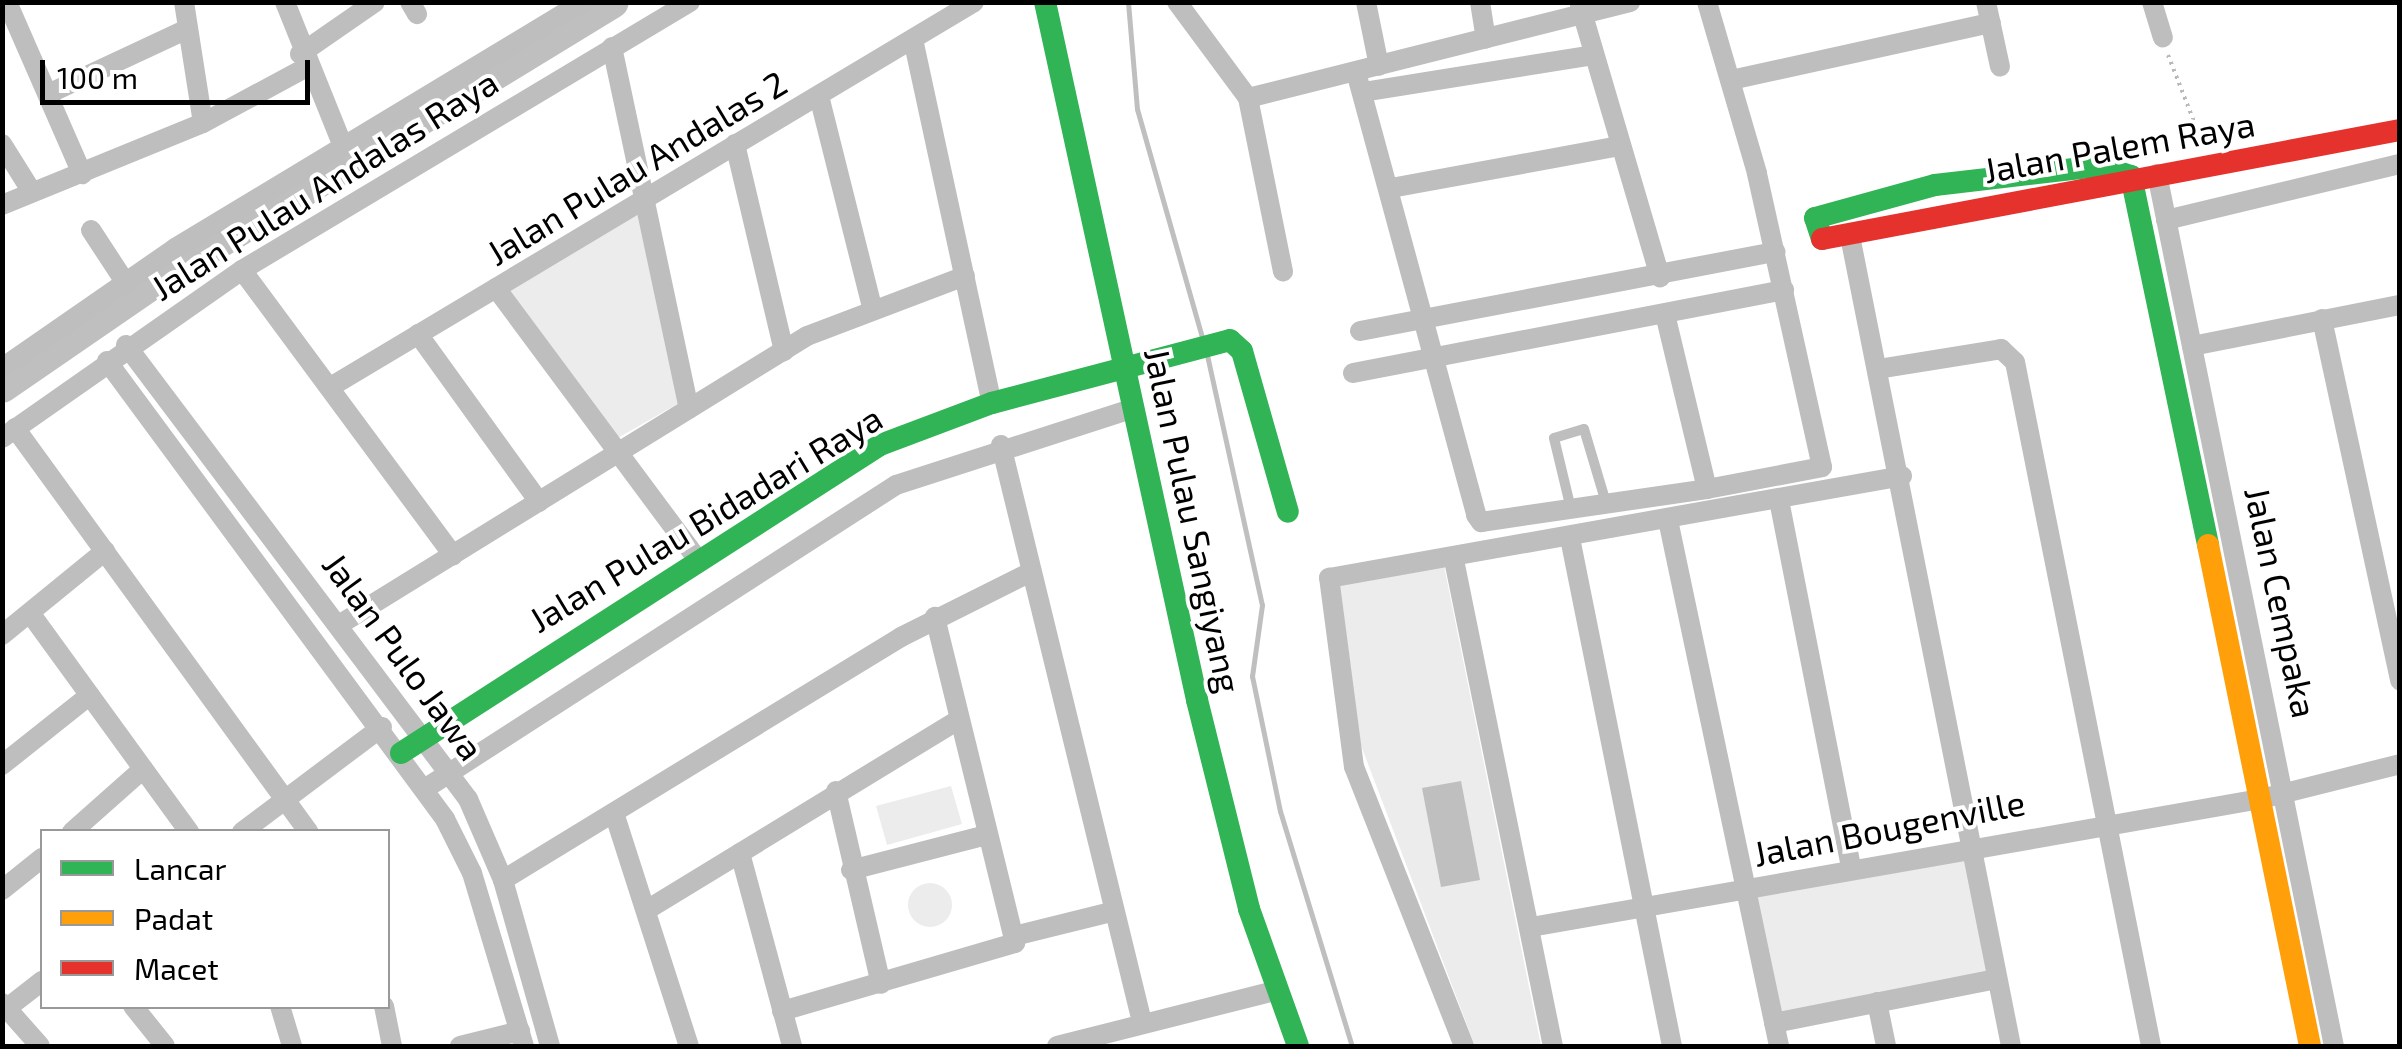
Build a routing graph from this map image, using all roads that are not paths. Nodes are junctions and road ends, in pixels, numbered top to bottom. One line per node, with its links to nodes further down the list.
1 (8, 2): 30 (street)
2 (184, 2): 19 (street)
3 (285, 2): 25 (street)
4 (375, 2): 25 (street)
5 (538, 2): 18 (street)
6 (582, 2): 18 (street)
7 (690, 2): 23 (street, Jalan Pulau Andalas Raya)
8 (974, 2): 22 (street, Jalan Pulau Andalas 2)
9 (1045, 2): 71 (street, Jalan Pulau Sangiyang)
10 (1178, 2): 32 (street)
11 (1366, 2): 26 (street)
12 (1480, 2): 21 (street)
13 (1630, 2): 16 (street)
14 (1707, 2): 28 (street)
15 (2152, 2): 20 (street)
16 (1581, 9): 21 (street); 24 (street)
17 (1988, 12): 27 (street); 28 (street)
18 (546, 26): 36 (street)
19 (185, 30): 30 (street); 33 (street)
20 (2162, 37)
21 (1486, 39): 26 (street)
22 (912, 40): 31 (street, Jalan Pulau Andalas 2); 53 (street)
23 (612, 47): 45 (street); 51 (street, Jalan Pulau Andalas Raya)
24 (1593, 55): 29 (street); 38 (street)
25 (302, 62): 33 (street); 36 (street)
26 (1379, 66): 29 (street)
27 (2000, 67)
28 (1731, 80): 50 (street)
29 (1360, 82): 32 (street); 43 (street)
30 (48, 94): 40 (street)
31 (819, 96): 37 (street, Jalan Pulau Andalas 2); 59 (street)
32 (1248, 98): 52 (street)
33 (203, 123): 40 (street)
34 (2400, 130): 41 (street, Jalan Palem Raya)
35 (2, 144): 44 (street)
36 (342, 144): 55 (street)
37 (735, 144): 45 (street, Jalan Pulau Andalas 2); 67 (street)
38 (1620, 146): 43 (street); 54 (street)
39 (2400, 164): 47 (street)
40 (82, 174): 44 (street)
41 (2157, 174): 42 (street, Jalan Palem Raya); 47 (street, Jalan Cempaka)
42 (2134, 182): 49 (street, Jalan Palem Raya); 49 (street); 115 (street, Jalan Cempaka)
43 (1391, 188): 61 (street)
44 (32, 192): 46 (street)
45 (648, 198): 56 (street, Jalan Pulau Andalas 2); 76 (street)
46 (2, 204)
47 (2166, 220): 66 (street, Jalan Cempaka)
48 (90, 230): 55 (street)
49 (1850, 236): 72 (street)
50 (1776, 252): 54 (street); 57 (street)
51 (242, 270): 65 (street, Jalan Pulau Andalas Raya); 74 (street)
52 (1283, 271)
53 (965, 276): 59 (street); 75 (street)
54 (1660, 276): 61 (street)
55 (126, 282): 70 (street)
56 (496, 288): 64 (street, Jalan Pulau Andalas 2); 80 (street)
57 (1784, 290): 60 (street); 82 (street)
58 (2400, 305): 62 (street)
59 (872, 307): 67 (street)
60 (1664, 314): 68 (street); 82 (street)
61 (1422, 318): 63 (street); 68 (street)
62 (2322, 319): 66 (street); 101 (street)
63 (1360, 331)
64 (418, 334): 74 (street, Jalan Pulau Andalas 2); 84 (street)
65 (126, 345): 69 (street, Jalan Pulau Andalas Raya); 99 (street, Jalan Pulo Jawa)
66 (2192, 346): 113 (street, Jalan Cempaka)
67 (784, 351): 76 (street)
68 (1438, 357): 73 (street); 87 (street)
69 (107, 361): 78 (street, Jalan Pulau Andalas Raya); 104 (street, Jalan Pulo Jawa)
70 (3, 367)
71 (1124, 368): 75 (street, Jalan Pulau Bidadari Raya); 77 (street, Jalan Pulau Sangiyang); 88 (street, Jalan Pulau Bidadari Raya)
72 (1878, 368): 81 (street); 117 (street)
73 (1353, 373)
74 (332, 386): 93 (street)
75 (992, 402): 86 (street, Jalan Pulau Bidadari Raya)
76 (689, 409): 80 (street)
77 (1132, 409): 79 (street, Jalan Pulau Bidadari Raya); 139 (street, Jalan Pulau Sangiyang)
78 (9, 433): 92 (street)
79 (1002, 445): 91 (street, Jalan Pulau Bidadari Raya); 96 (street)
80 (616, 452): 84 (street); 94 (street)
81 (1902, 476): 83 (street); 123 (street)
82 (1707, 488): 85 (street)
83 (1779, 500): 89 (street); 126 (street)
84 (539, 502): 93 (street)
85 (1606, 504): 87 (street); 87 (lane)
86 (778, 508): 91 (street); 94 (street, Jalan Pulau Bidadari Raya)
87 (1572, 509)
88 (1288, 512)
89 (1668, 520): 90 (street); 129 (street)
90 (1570, 538): 95 (street); 132 (street)
91 (800, 546): 110 (street, Jalan Pulau Bidadari Raya)
92 (105, 551): 97 (street); 114 (street)
93 (453, 555): 99 (street)
94 (697, 559): 105 (street, Jalan Pulau Bidadari Raya)
95 (1454, 560): 134 (street); 159 (street)
96 (1032, 572): 98 (street); 133 (street)
97 (30, 614): 100 (street); 102 (street)
98 (935, 617): 103 (street); 116 (street)
99 (342, 623): 105 (street, Jalan Pulo Jawa)
100 (2, 635)
101 (2400, 681)
102 (90, 695): 108 (street); 109 (street)
103 (958, 720): 112 (street); 122 (street)
104 (382, 726): 106 (street, Jalan Pulo Jawa); 114 (street)
105 (424, 736): 106 (street, Jalan Pulau Bidadari Raya); 110 (street, Jalan Pulo Jawa)
106 (400, 753): 111 (street, Jalan Pulo Jawa)
107 (2400, 764): 113 (street, Jalan Bougenville)
108 (2, 765)
109 (143, 768): 118 (street); 119 (street)
110 (451, 772): 111 (street, Jalan Pulau Bidadari Raya); 128 (street, Jalan Pulo Jawa)
111 (426, 788): 148 (street, Jalan Pulo Jawa)
112 (836, 792): 124 (street); 127 (street)
113 (2287, 793): 115 (street, Jalan Bougenville); 167 (street, Jalan Cempaka)
114 (284, 798): 120 (street); 121 (street)
115 (2261, 799): 117 (street, Jalan Bougenville); 166 (street, Jalan Cempaka)
116 (616, 819): 128 (street); 131 (street)
117 (2105, 820): 123 (street, Jalan Bougenville); 165 (street)
118 (75, 829)
119 (187, 829)
120 (246, 829)
121 (306, 829)
122 (986, 835): 127 (street); 135 (street)
123 (1968, 844): 126 (street, Jalan Bougenville); 136 (street)
124 (740, 852): 131 (street); 145 (street)
125 (40, 860): 130 (street)
126 (1850, 867): 129 (street, Jalan Bougenville)
127 (851, 870): 138 (street)
128 (503, 880): 154 (street, Jalan Pulo Jawa)
129 (1744, 888): 132 (street, Jalan Bougenville); 147 (street)
130 (2, 890)
131 (650, 908): 155 (street)
132 (1642, 908): 134 (street, Jalan Bougenville); 161 (street)
133 (1111, 912): 135 (street); 146 (street)
134 (1531, 928): 160 (street)
135 (1014, 941): 138 (street)
136 (1996, 979): 140 (street); 164 (street)
137 (40, 982): 141 (street)
138 (881, 984): 145 (street)
139 (1275, 992): 146 (street); 158 (street, Jalan Pulau Sangiyang)
140 (1877, 1002): 147 (street); 163 (street)
141 (4, 1007): 149 (street)
142 (135, 1009): 150 (street)
143 (281, 1009): 151 (street)
144 (385, 1009): 152 (street)
145 (782, 1011): 156 (street)
146 (1142, 1022): 157 (street)
147 (1774, 1023): 162 (street)
148 (522, 1039): 153 (street)
149 (40, 1046)
150 (165, 1046)
151 (292, 1046)
152 (392, 1046)
153 (460, 1046)
154 (550, 1046)
155 (689, 1046)
156 (792, 1046)
157 (1057, 1046)
158 (1298, 1046)
159 (1464, 1046)
160 (1553, 1046)
161 (1672, 1046)
162 (1779, 1046)
163 (1886, 1046)
164 (2011, 1046)
165 (2151, 1046)
166 (2310, 1046)
167 (2334, 1046)

